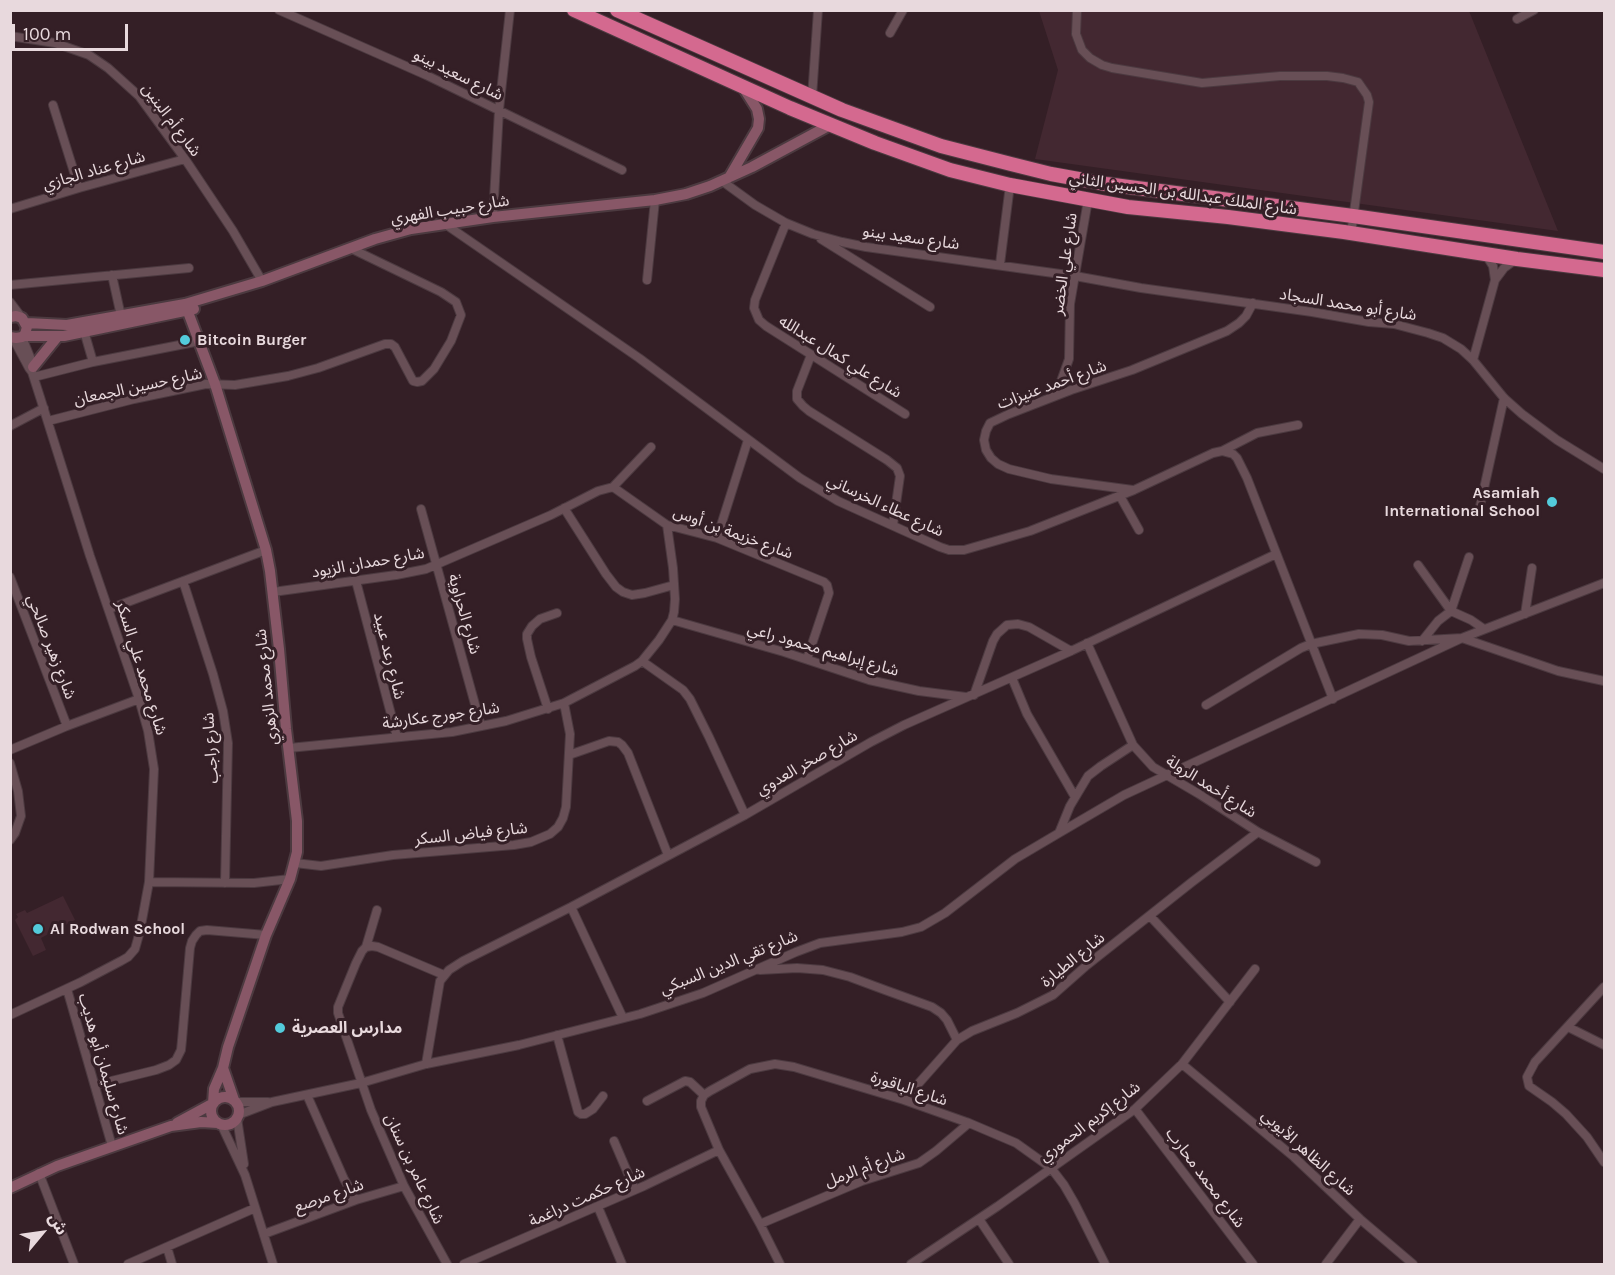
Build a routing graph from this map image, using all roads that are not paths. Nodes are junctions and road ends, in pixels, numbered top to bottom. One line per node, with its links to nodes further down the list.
1 (279, 10): 15 (street, شارع سعيد بينو)
2 (510, 10): 15 (street)
3 (574, 10): 12 (highway, شارع الملك عبدالله بن الحسين الثاني)
4 (616, 10): 13 (highway, شارع الملك عبدالله بن الحسين الثاني)
5 (818, 10): 13 (street)
6 (903, 10): 10 (street)
7 (1077, 10): 25 (street)
8 (1534, 10): 9 (street)
9 (1517, 19)
10 (890, 33)
11 (10, 36): 17 (street, شارع أم البنين)
12 (743, 87): 16 (highway, شارع الملك عبدالله بن الحسين الثاني); 19 (street)
13 (812, 97): 25 (highway, شارع الملك عبدالله بن الحسين الثاني)
14 (53, 105): 21 (street)
15 (499, 110): 18 (street, شارع سعيد بينو); 26 (street)
16 (830, 125): 19 (street, شارع حبيب الفهري); 20 (highway, شارع الملك عبدالله بن الحسين الثاني)
17 (185, 159): 21 (street, شارع عناد الجازي); 42 (street, شارع أم البنين)
18 (622, 170)
19 (726, 178): 22 (street, شارع حبيب الفهري); 27 (street, شارع سعيد بينو)
20 (1010, 185): 23 (highway, شارع الملك عبدالله بن الحسين الثاني); 35 (street)
21 (79, 188): 24 (street, شارع عناد الجازي)
22 (654, 200): 26 (street, شارع حبيب الفهري); 41 (street)
23 (1088, 200): 30 (highway, شارع الملك عبدالله بن الحسين الثاني); 39 (street, شارع علي الخضر)
24 (10, 209)
25 (1353, 216): 30 (street); 32 (highway, شارع الملك عبدالله بن الحسين الثاني)
26 (493, 217): 28 (street, شارع حبيب الفهري)
27 (786, 223): 29 (street, شارع سعيد بينو); 57 (street, شارع علي كمال عبدالله)
28 (445, 224): 31 (street, شارع حبيب الفهري); 69 (street, شارع عطاء الخرساني)
29 (813, 234): 35 (street, شارع سعيد بينو); 46 (street)
30 (1351, 234): 33 (highway, شارع الملك عبدالله بن الحسين الثاني)
31 (350, 248): 42 (street, شارع حبيب الفهري); 61 (street, شارع حسين الجمعان)
32 (1605, 252)
33 (1486, 255): 34 (highway, شارع الملك عبدالله بن الحسين الثاني); 40 (street)
34 (1517, 259): 37 (highway, شارع الملك عبدالله بن الحسين الثاني); 40 (street)
35 (1000, 264): 39 (street, شارع سعيد بينو)
36 (189, 268): 38 (street)
37 (1603, 270)
38 (112, 275): 43 (street); 48 (street)
39 (1075, 276): 45 (street, شارع أبو محمد السجاد); 63 (street, شارع علي الخضر)
40 (1495, 279): 55 (street)
41 (646, 280)
42 (262, 282): 47 (street, شارع حبيب الفهري)
43 (10, 285)
44 (10, 302): 50 (street)
45 (1253, 303): 56 (street, شارع أبو محمد السجاد); 63 (street, شارع أحمد عنيزات)
46 (930, 307)
47 (186, 308): 48 (street, شارع حبيب الفهري); 51 (street, شارع حبيب الفهري); 54 (street, شارع محمد الزهري)
48 (121, 316): 50 (street, شارع حبيب الفهري)
49 (10, 317): 50 (street, شارع حبيب الفهري)
50 (25, 321): 53 (street)
51 (84, 331): 52 (street, شارع حبيب الفهري); 59 (street)
52 (58, 336): 53 (street, شارع حبيب الفهري); 60 (street)
53 (17, 337): 60 (street, شارع محمد علي السكر)
54 (200, 341): 59 (street); 61 (street, شارع محمد الزهري)
55 (1477, 341): 56 (street); 58 (street)
56 (1461, 349): 58 (street, شارع أبو محمد السجاد)
57 (811, 355): 65 (street, شارع علي كمال عبدالله); 80 (street)
58 (1473, 360): 62 (street, شارع أبو محمد السجاد)
59 (93, 362): 60 (street)
60 (33, 372): 64 (street, شارع محمد علي السكر)
61 (215, 384): 66 (street, شارع حسين الجمعان); 83 (street, شارع محمد الزهري)
62 (1504, 398): 72 (street, شارع أبو محمد السجاد); 78 (street)
63 (1048, 399): 74 (street, شارع أحمد عنيزات)
64 (44, 408): 66 (street, شارع محمد علي السكر); 68 (street)
65 (905, 414)
66 (48, 421): 95 (street, شارع محمد علي السكر)
67 (1298, 424): 71 (street, شارع عطاء الخرساني)
68 (10, 426)
69 (748, 440): 80 (street, شارع عطاء الخرساني); 82 (street)
70 (651, 447): 73 (street)
71 (1222, 451): 74 (street, شارع عطاء الخرساني); 84 (street)
72 (1605, 469)
73 (613, 487): 76 (street); 79 (street, شارع خزيمة بن أوس)
74 (1134, 490): 75 (street, شارع عطاء الخرساني)
75 (1120, 496): 80 (street, شارع عطاء الخرساني); 81 (street)
76 (564, 508): 87 (street, شارع حمدان الزيود); 93 (street)
77 (422, 509): 87 (street, شارع الحراوية)
78 (1479, 511)
79 (667, 525): 82 (street, شارع خزيمة بن أوس); 93 (street, شارع جورج عكارشة)
80 (893, 525)
81 (1139, 530)
82 (717, 538): 106 (street, شارع خزيمة بن أوس)
83 (266, 550): 90 (street); 94 (street, شارع محمد الزهري)
84 (1276, 554): 103 (street, شارع صخر العدوي); 104 (street)
85 (1469, 557): 96 (street)
86 (1418, 565): 96 (street)
87 (436, 566): 91 (street, شارع حمدان الزيود); 117 (street, شارع الحراوية)
88 (1532, 568): 98 (street)
89 (10, 577): 116 (street, شارع زهير صالحي)
90 (183, 581): 95 (street); 135 (street, شارع راجب)
91 (356, 581): 94 (street, شارع حمدان الزيود); 118 (street, شارع رعد عبيد)
92 (1605, 583): 98 (street)
93 (674, 585): 99 (street, شارع جورج عكارشة)
94 (273, 592): 120 (street, شارع محمد الزهري)
95 (109, 609): 111 (street, شارع محمد علي السكر)
96 (1451, 611): 100 (street); 102 (street)
97 (557, 613): 115 (street)
98 (1525, 614): 100 (street)
99 (672, 620): 106 (street, شارع إبراهيم محمود راعي); 107 (street, شارع جورج عكارشة)
100 (1484, 629): 101 (street)
101 (1462, 638): 102 (street); 109 (street); 112 (street, شارع تقي الدين السبكي)
102 (1422, 641): 104 (street)
103 (1087, 644): 105 (street, شارع صخر العدوي); 119 (street, شارع أحمد الرولة)
104 (1311, 644): 112 (street); 114 (street)
105 (1071, 651): 108 (street, شارع صخر العدوي); 110 (street)
106 (807, 659): 110 (street, شارع إبراهيم محمود راعي)
107 (642, 661): 113 (street, شارع جورج عكارشة); 126 (street)
108 (1012, 678): 110 (street, شارع صخر العدوي); 125 (street)
109 (1605, 681)
110 (971, 696): 126 (street, شارع صخر العدوي)
111 (139, 699): 116 (street); 134 (street, شارع محمد علي السكر)
112 (1333, 699): 124 (street, شارع تقي الدين السبكي)
113 (564, 704): 115 (street, شارع جورج عكارشة); 122 (street, شارع فياض السكر)
114 (1206, 705)
115 (548, 709): 117 (street, شارع جورج عكارشة)
116 (67, 726): 121 (street)
117 (481, 726): 118 (street, شارع جورج عكارشة)
118 (397, 737): 120 (street, شارع جورج عكارشة)
119 (1133, 745): 124 (street, شارع أحمد الرولة); 125 (street)
120 (288, 748): 132 (street, شارع محمد الزهري)
121 (10, 750)
122 (569, 755): 130 (street); 132 (street, شارع فياض السكر)
123 (10, 763): 129 (street)
124 (1167, 776): 127 (street, شارع أحمد الرولة); 128 (street, شارع تقي الدين السبكي)
125 (1075, 797): 128 (street)
126 (745, 814): 130 (street, شارع صخر العدوي)
127 (1258, 832): 131 (street, شارع أحمد الرولة); 138 (street, شارع الطيارة)
128 (1059, 833): 142 (street, شارع تقي الدين السبكي)
129 (10, 840)
130 (668, 855): 136 (street, شارع صخر العدوي)
131 (1316, 862)
132 (295, 863): 133 (street, شارع محمد الزهري)
133 (290, 879): 135 (street); 139 (street, شارع محمد الزهري)
134 (149, 882): 135 (street); 145 (street, شارع محمد علي السكر)
135 (225, 883)
136 (571, 907): 143 (street, شارع صخر العدوي); 148 (street)
137 (377, 910): 140 (street, شارع عامر بن سنان)
138 (1150, 916): 146 (street); 151 (street, شارع الطيارة)
139 (266, 935): 155 (street, شارع محمد الزهري); 157 (street)
140 (366, 946): 143 (street); 156 (street, شارع عامر بن سنان)
141 (1255, 969): 146 (street, شارع إكريم الحموري)
142 (753, 971): 148 (street, شارع تقي الدين السبكي); 151 (street)
143 (444, 975): 153 (street)
144 (1605, 987): 149 (street)
145 (67, 989): 147 (street, شارع محمد علي السكر); 157 (street, شارع سليمان أبو هديب)
146 (1230, 1002): 154 (street, شارع إكريم الحموري)
147 (10, 1015)
148 (623, 1018): 150 (street, شارع تقي الدين السبكي)
149 (1568, 1027): 152 (street); 174 (street)
150 (557, 1035): 153 (street, شارع تقي الدين السبكي); 160 (street)
151 (957, 1040): 161 (street, شارع الطيارة)
152 (1605, 1045)
153 (426, 1064): 156 (street, شارع تقي الدين السبكي)
154 (1182, 1064): 166 (street, شارع إكريم الحموري); 185 (street, شارع الظاهر الأيوبي)
155 (224, 1068): 162 (street); 165 (street, شارع محمد الزهري)
156 (361, 1083): 158 (street, شارع تقي الدين السبكي); 178 (street, شارع عامر بن سنان)
157 (95, 1085): 172 (street, شارع سليمان أبو هديب)
158 (307, 1095): 164 (street, شارع تقي الدين السبكي); 181 (street)
159 (704, 1095): 161 (street, شارع الباقورة); 163 (street); 173 (street)
160 (603, 1096)
161 (904, 1100): 168 (street, شارع الباقورة)
162 (235, 1101): 164 (street, شارع تقي الدين السبكي); 165 (street); 167 (street)
163 (646, 1101)
164 (272, 1102): 167 (street, شارع تقي الدين السبكي)
165 (213, 1103): 169 (street); 170 (street)
166 (1135, 1109): 175 (street, شارع إكريم الحموري); 200 (street, شارع محمد محارب)
167 (238, 1116): 169 (street); 177 (street)
168 (969, 1123): 175 (street, شارع الباقورة); 186 (street, شارع أم الرمل)
169 (219, 1124): 170 (street); 177 (street)
170 (171, 1126): 172 (street)
171 (614, 1141): 180 (street)
172 (112, 1146): 176 (street)
173 (719, 1150): 180 (street, شارع حكمت دراغمة); 186 (street)
174 (1605, 1162)
175 (1051, 1168): 184 (street, شارع إكريم الحموري); 199 (street, شارع الباقورة)
176 (39, 1173): 179 (street); 189 (street)
177 (245, 1174): 183 (street)
178 (404, 1186): 181 (street, شارع مرصع); 193 (street, شارع عامر بن سنان)
179 (10, 1188)
180 (635, 1190): 182 (street, شارع حكمت دراغمة)
181 (356, 1200): 187 (street, شارع مرصع)
182 (598, 1207): 194 (street, شارع حكمت دراغمة); 195 (street)
183 (255, 1209): 187 (street); 188 (street)
184 (979, 1219): 197 (street, شارع إكريم الحموري); 198 (street)
185 (1360, 1219): 201 (street); 202 (street, شارع الظاهر الأيوبي)
186 (760, 1224): 196 (street)
187 (264, 1234): 192 (street)
188 (167, 1247): 190 (street); 191 (street)
189 (74, 1264)
190 (128, 1264)
191 (172, 1264)
192 (273, 1264)
193 (447, 1264)
194 (464, 1264)
195 (622, 1264)
196 (780, 1264)
197 (911, 1264)
198 (1009, 1264)
199 (1105, 1264)
200 (1253, 1264)
201 (1326, 1264)
202 (1413, 1264)

